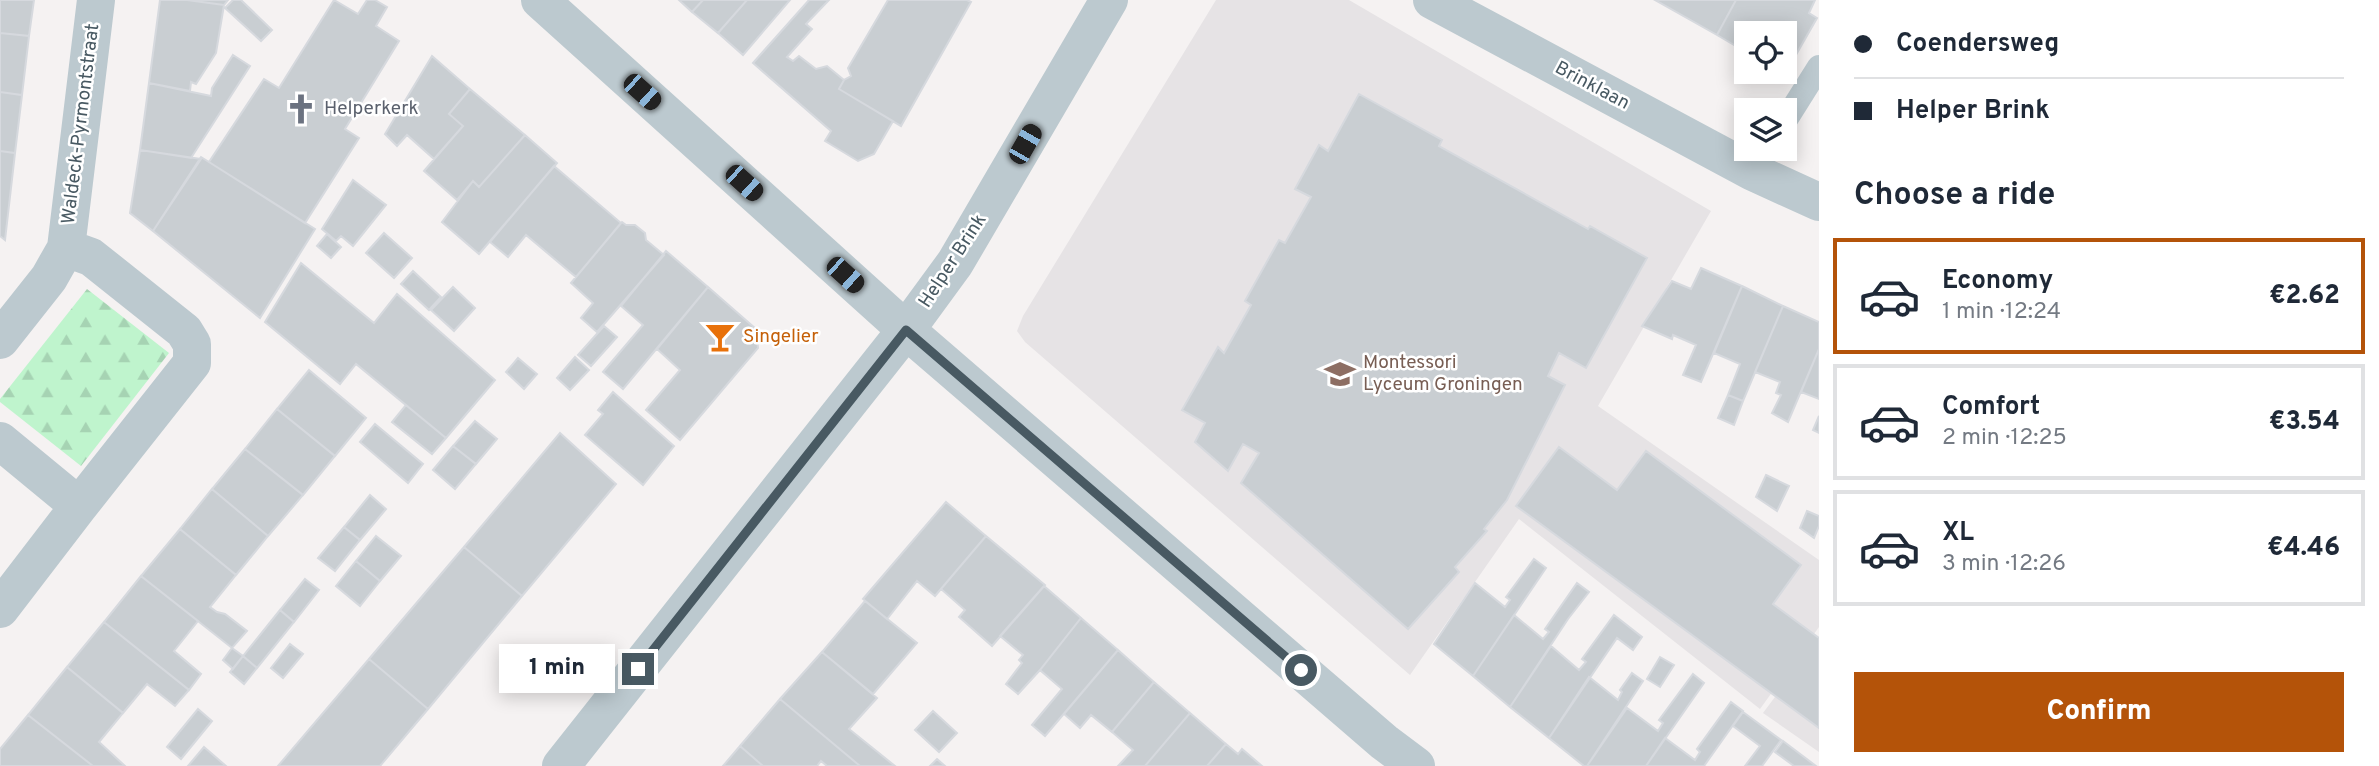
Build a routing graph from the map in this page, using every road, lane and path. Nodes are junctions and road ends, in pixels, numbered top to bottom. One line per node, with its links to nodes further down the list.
1 (96, 0): 10 (street, Waldeck-Pyrmontstraat)
2 (540, 0): 11 (street)
3 (1109, 0): 11 (street, Helper Brink)
4 (1432, 0): 7 (street, Brinklaan)
5 (1819, 67): 6 (lane)
6 (1797, 102)
7 (1734, 147)
8 (1761, 161): 9 (street, Brinklaan)
9 (1819, 202)
10 (66, 248): 12 (street); 14 (street)
11 (906, 330): 16 (street); 17 (street, Helper Brink)
12 (0, 340)
13 (0, 441): 14 (street)
14 (79, 506): 15 (street)
15 (0, 609)
16 (1373, 754): 18 (street)
17 (573, 762)
18 (1416, 766)

